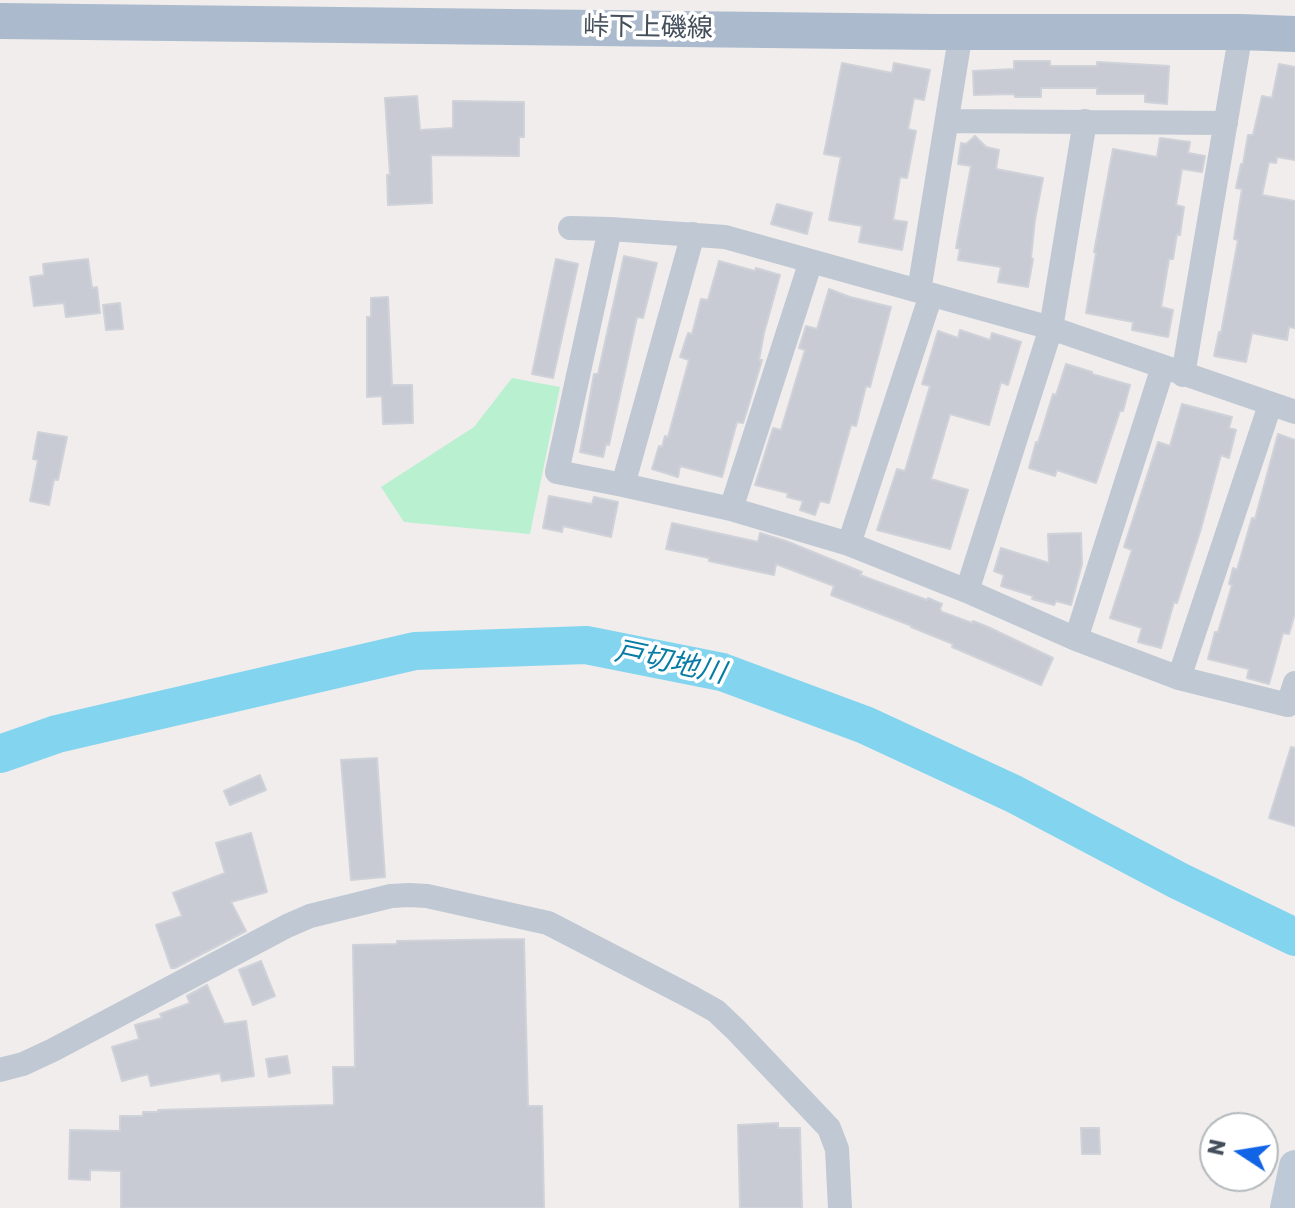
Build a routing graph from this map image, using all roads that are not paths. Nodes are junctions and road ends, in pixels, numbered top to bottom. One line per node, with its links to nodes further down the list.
1 (0, 21): 2 (main road, 峠下上磯線)
2 (961, 32): 3 (main road, 峠下上磯線); 5 (street)
3 (1241, 32): 4 (main road, 峠下上磯線); 7 (street)
4 (1295, 34)
5 (947, 121): 6 (street); 12 (street)
6 (1085, 121): 7 (street); 13 (street)
7 (1226, 123): 14 (street)
8 (570, 228): 9 (street)
9 (610, 229): 10 (street); 17 (street)
10 (693, 234): 11 (street); 17 (street)
11 (811, 261): 12 (street); 18 (street)
12 (925, 293): 13 (street); 19 (street)
13 (1051, 328): 14 (street); 20 (street)
14 (1173, 371): 15 (street); 21 (street)
15 (1270, 405): 16 (street); 22 (street)
16 (1295, 412)
17 (623, 485): 18 (street)
18 (731, 509): 19 (street)
19 (849, 544): 20 (street)
20 (967, 591): 21 (street)
21 (1076, 639): 22 (street)
22 (1179, 678): 23 (street)
23 (1295, 683)
24 (0, 1070): 26 (street)
25 (1295, 1166): 27 (street)
26 (840, 1208)
27 (1286, 1208)

